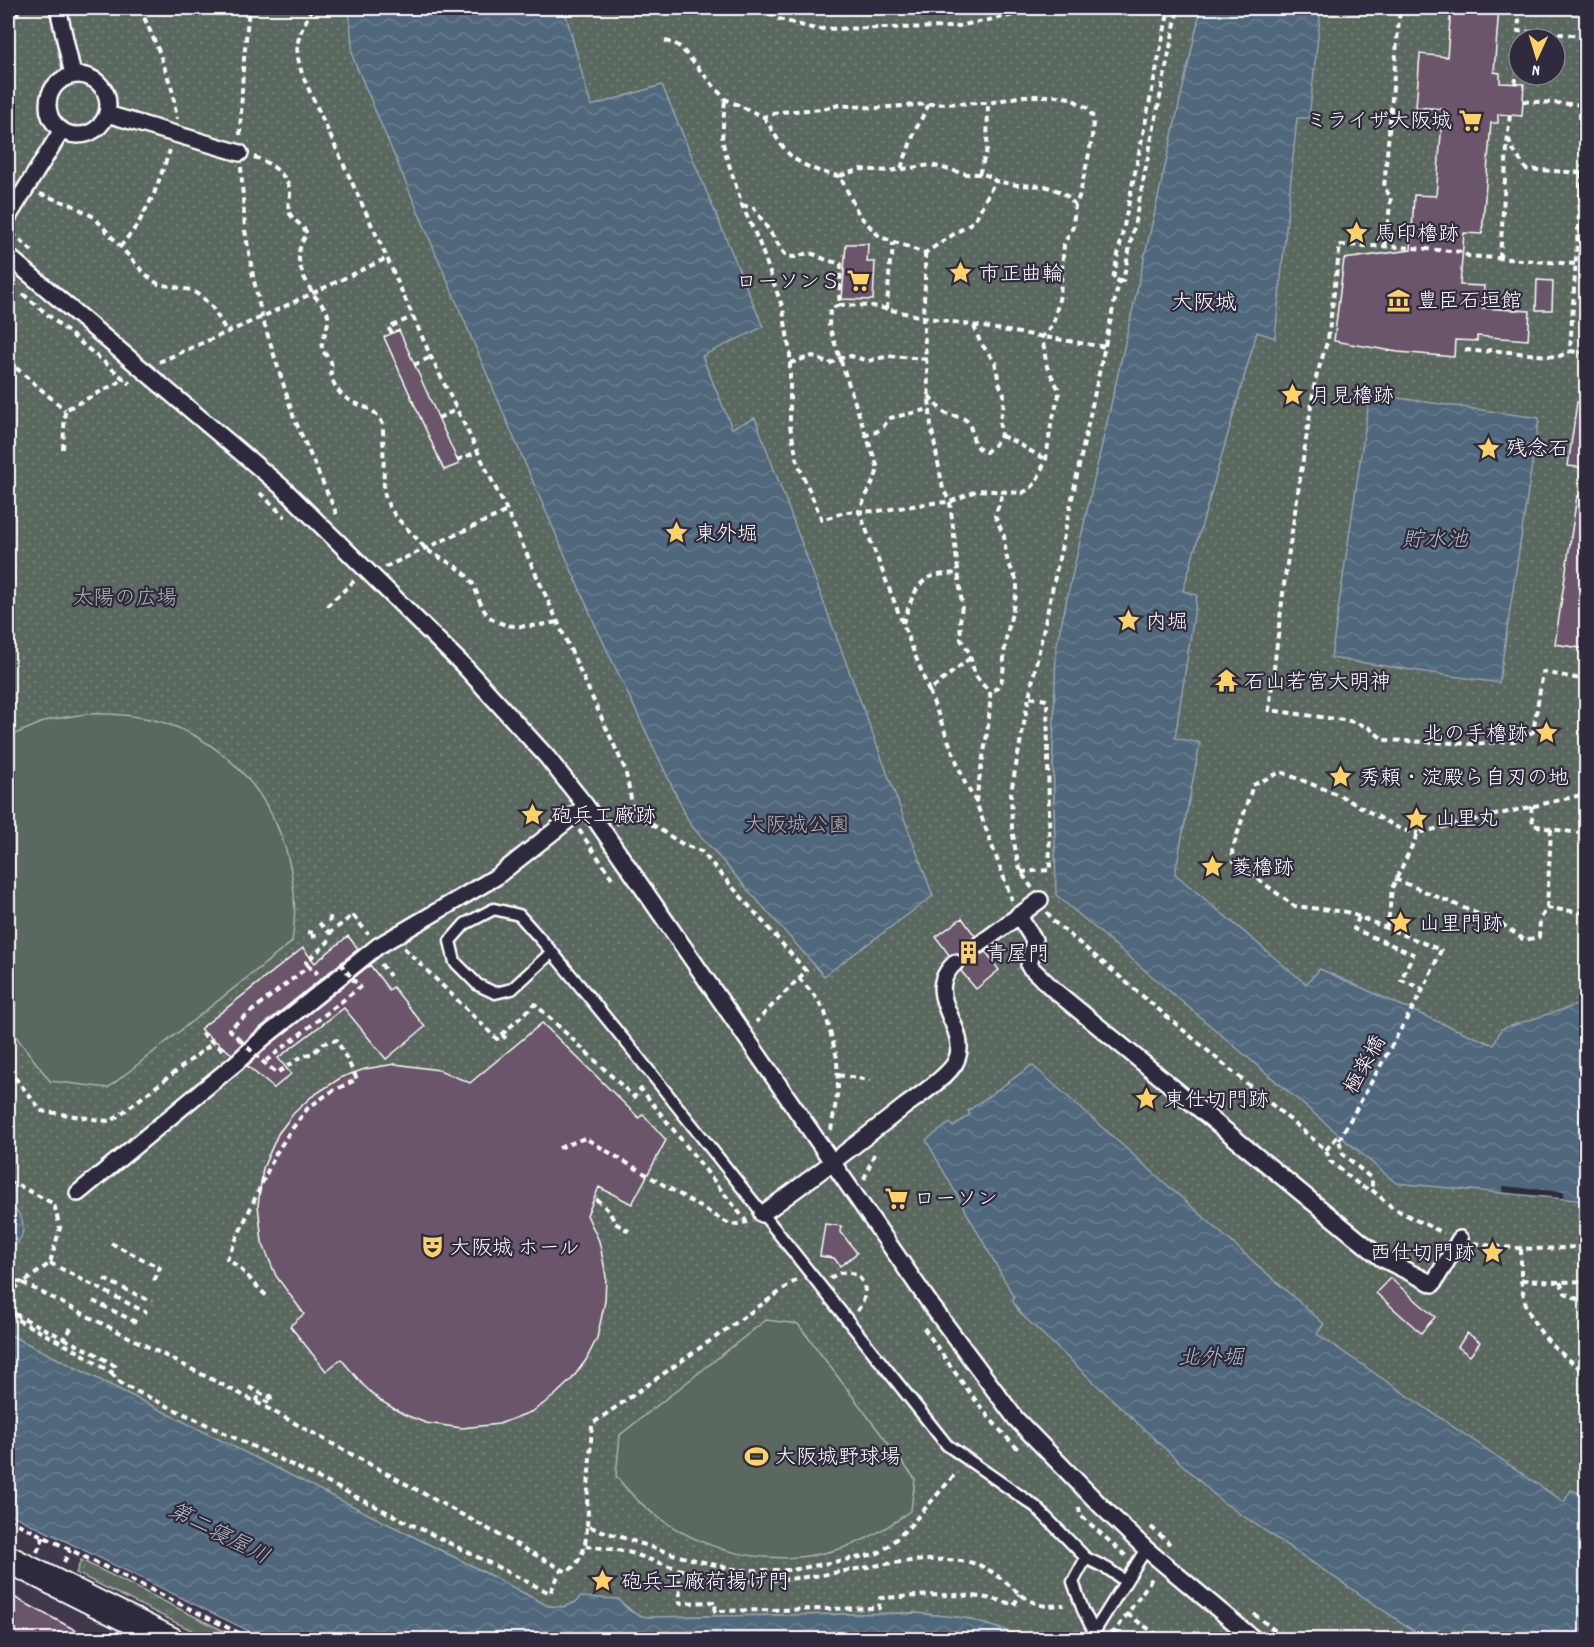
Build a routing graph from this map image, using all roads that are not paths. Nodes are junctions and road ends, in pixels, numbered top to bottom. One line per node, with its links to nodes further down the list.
1 (58, 8): 2 (street)
2 (73, 75): 3 (street); 4 (street)
3 (107, 114): 4 (street); 5 (street)
4 (62, 130): 6 (street)
5 (240, 153)
6 (8, 217)
7 (8, 256): 8 (street)
8 (586, 806): 14 (street); 15 (street)
9 (1040, 900): 10 (street)
10 (1018, 915): 11 (street); 17 (street)
11 (980, 944)
12 (552, 952): 12 (lane); 16 (lane)
13 (955, 963): 14 (street)
14 (833, 1163): 16 (street); 18 (street)
15 (78, 1193)
16 (762, 1214): 19 (lane)
17 (1460, 1239)
18 (1146, 1549): 21 (lane); 24 (street)
19 (1086, 1558): 21 (lane); 22 (lane)
20 (8, 1559): 23 (street)
21 (1125, 1581): 22 (lane)
22 (1091, 1636)
23 (170, 1640)
24 (1256, 1640)

